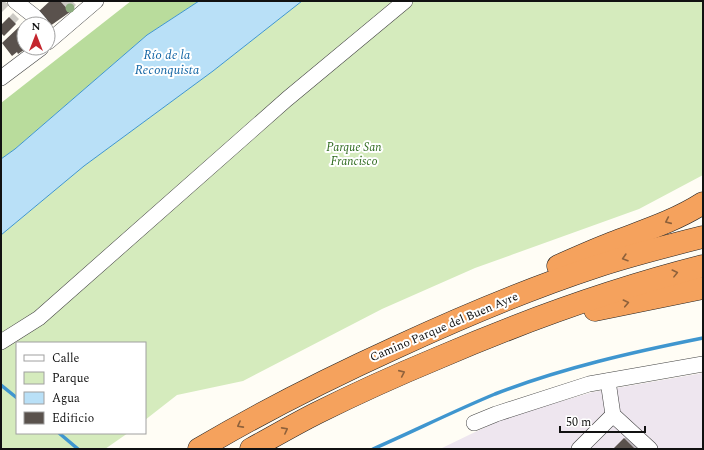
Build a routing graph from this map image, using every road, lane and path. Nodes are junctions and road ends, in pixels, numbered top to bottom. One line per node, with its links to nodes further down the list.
1 (15, 1): 4 (street)
2 (96, 1): 5 (street)
3 (405, 1): 13 (street)
4 (34, 16)
5 (56, 32)
6 (33, 56): 7 (street)
7 (1, 78)
8 (703, 203): 15 (highway, one-way to 15)
9 (703, 237): 15 (highway, Camino Parque del Buen Ayre, one-way to 15)
10 (703, 266): 12 (highway, one-way to 10)
11 (703, 288): 12 (highway, one-way to 11)
12 (480, 340): 21 (highway, one-way to 12)
13 (1, 342)
14 (703, 364): 16 (street)
15 (336, 374): 20 (highway, Camino Parque del Buen Ayre, one-way to 20)
16 (608, 381): 17 (street); 18 (street)
17 (613, 415): 19 (street); 22 (street)
18 (474, 423)
19 (582, 448)
20 (199, 449)
21 (251, 449)
22 (650, 449)

